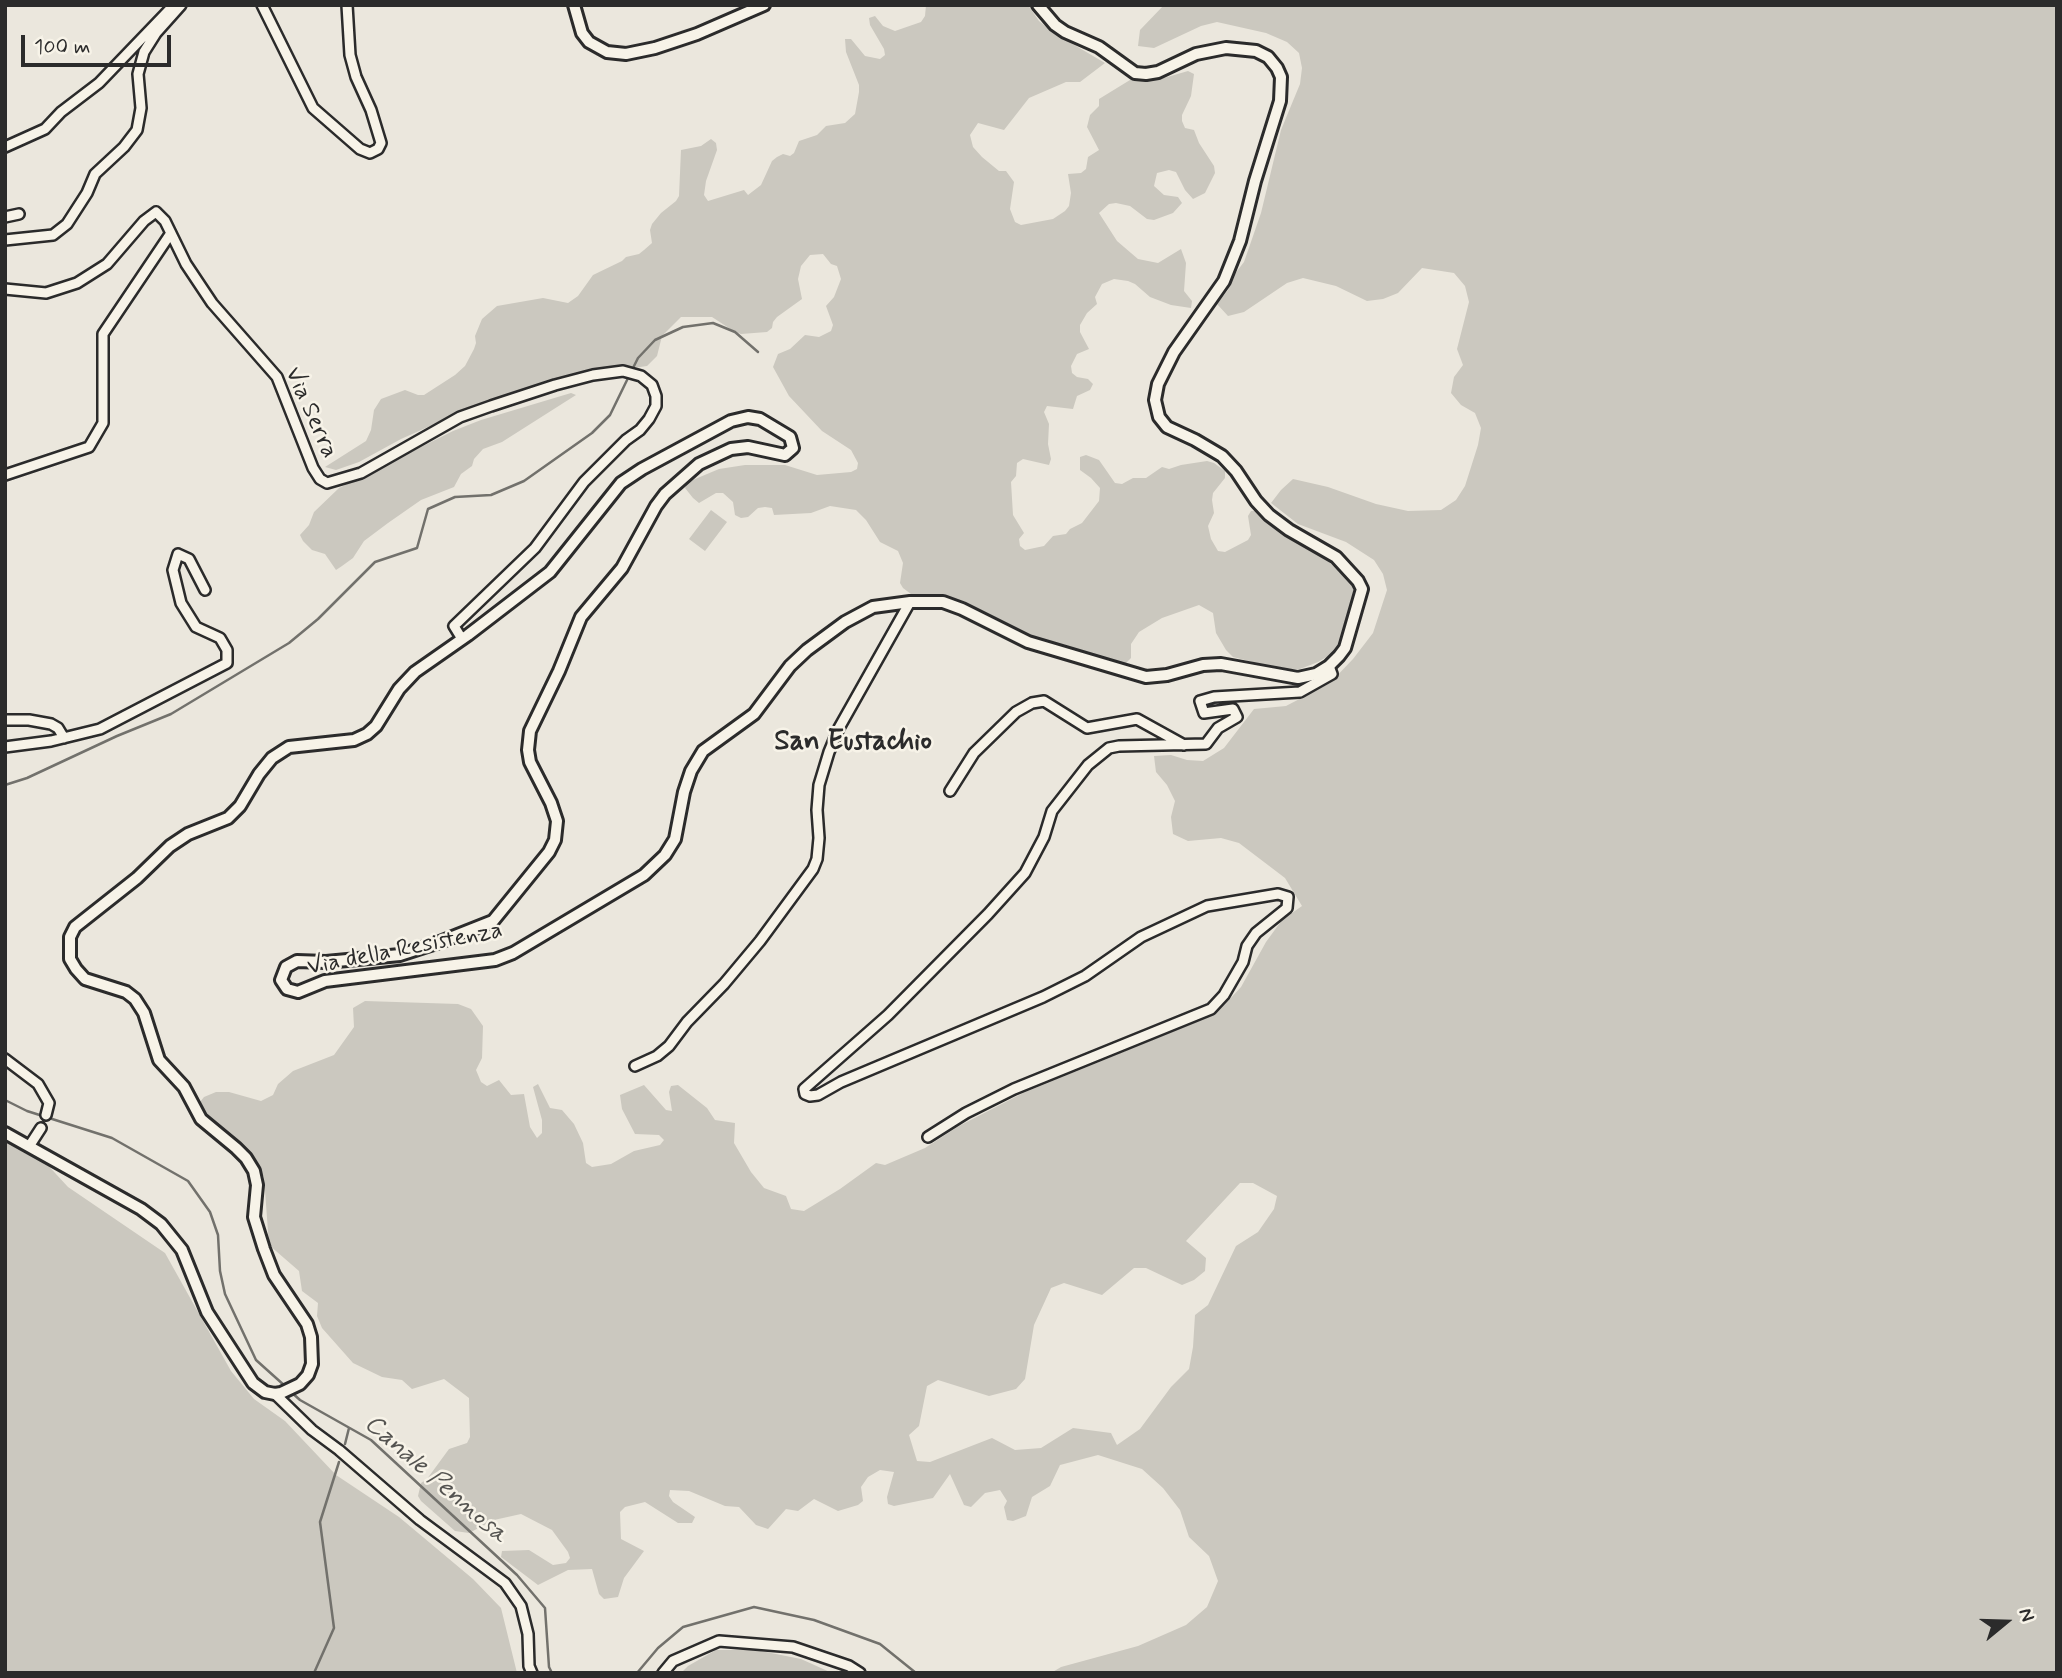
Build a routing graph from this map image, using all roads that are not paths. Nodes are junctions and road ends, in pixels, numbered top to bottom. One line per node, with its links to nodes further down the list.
1 (173, 5): 8 (street)
2 (181, 5): 12 (street)
3 (262, 5): 4 (street)
4 (347, 5)
5 (574, 5): 6 (street)
6 (764, 5)
7 (1038, 5): 18 (street)
8 (5, 147)
9 (19, 215): 10 (street)
10 (5, 217)
11 (171, 233): 13 (street, Via Serra); 14 (street); 17 (street, Via Serra)
12 (5, 240)
13 (5, 289)
14 (5, 475)
15 (205, 590): 20 (street)
16 (910, 602): 17 (street, Via della Resistenza); 18 (street, Via della Resistenza); 25 (street)
17 (462, 639): 31 (street, Via della Resistenza)
18 (1329, 666): 21 (street)
19 (5, 720): 20 (street)
20 (64, 737): 22 (street)
21 (1186, 746): 23 (street); 29 (street)
22 (5, 747)
23 (950, 791)
24 (5, 1059): 26 (street)
25 (635, 1066)
26 (46, 1115)
27 (41, 1128): 30 (street)
28 (5, 1133): 30 (street)
29 (928, 1137)
30 (30, 1145): 31 (street)
31 (278, 1394): 32 (street)
32 (532, 1673)
33 (663, 1673): 34 (street)
34 (860, 1673)

